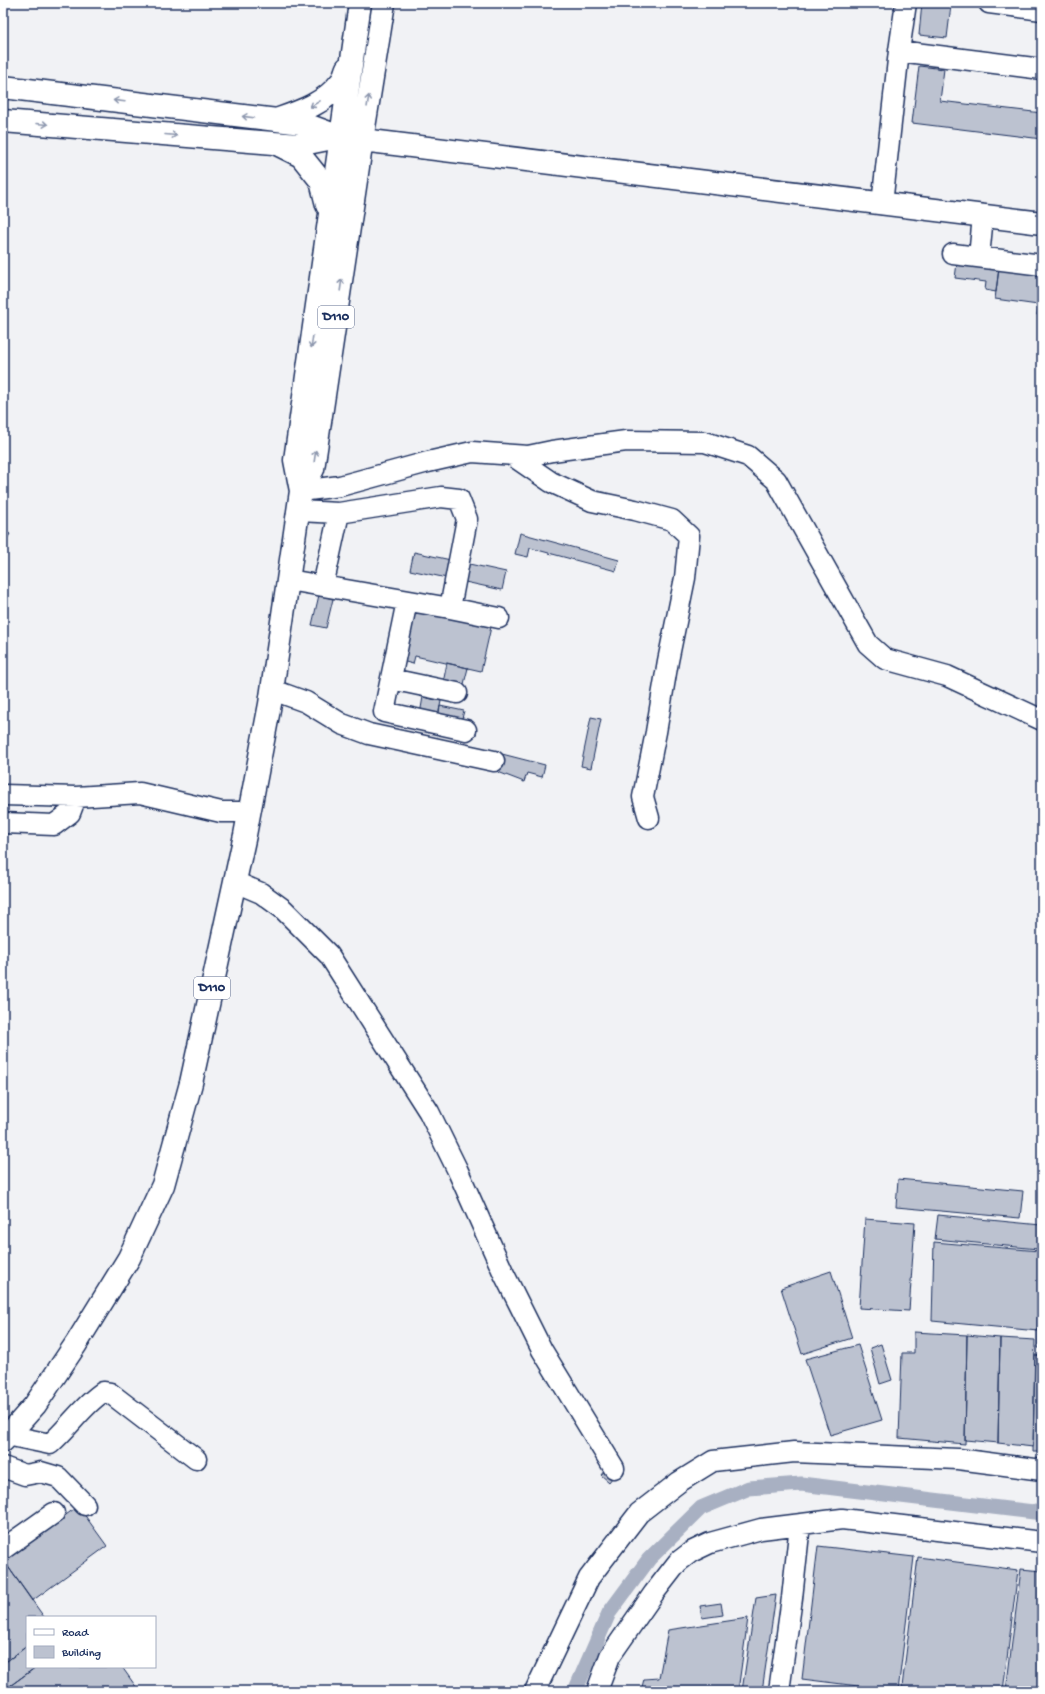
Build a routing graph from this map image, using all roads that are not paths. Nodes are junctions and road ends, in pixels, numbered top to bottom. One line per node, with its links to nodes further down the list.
1 (360, 3): 6 (main road, D110)
2 (384, 3): 13 (main road, D110, one-way to 2)
3 (906, 3): 7 (street)
4 (989, 3): 5 (street)
5 (1042, 10)
6 (352, 51): 10 (main road, one-way to 10); 12 (main road, D110)
7 (899, 51): 8 (street); 15 (street)
8 (1042, 69)
9 (3, 87): 10 (main road, one-way to 9)
10 (275, 120): 12 (main road)
11 (3, 121): 14 (main road, one-way to 14)
12 (340, 137): 13 (main road); 14 (main road); 17 (main road, D110)
13 (362, 140): 15 (main road); 23 (main road, D110, one-way to 13)
14 (275, 143): 17 (main road)
15 (882, 204): 16 (main road)
16 (983, 216): 18 (main road); 20 (street)
17 (329, 218): 23 (main road, D110, one-way to 23)
18 (1042, 222)
19 (953, 254): 20 (street)
20 (979, 258): 21 (street)
21 (1042, 265)
22 (513, 456): 23 (street); 33 (street); 39 (street)
23 (300, 501): 24 (street); 25 (main road, D110)
24 (339, 513): 26 (street); 28 (street)
25 (289, 580): 26 (street); 31 (main road, D110)
26 (323, 586): 27 (street)
27 (407, 600): 28 (street); 30 (street)
28 (450, 608): 29 (street)
29 (499, 618)
30 (391, 679): 32 (street); 34 (street)
31 (273, 690): 35 (street); 38 (main road, D110)
32 (457, 693)
33 (1042, 720)
34 (466, 730)
35 (494, 762)
36 (3, 795): 37 (street)
37 (76, 797): 38 (street); 40 (street)
38 (249, 812): 41 (main road, D110)
39 (649, 818)
40 (3, 822)
41 (235, 882): 42 (main road, D110); 45 (street)
42 (5, 1438): 43 (street)
43 (196, 1459)
44 (3, 1467): 47 (street)
45 (614, 1468)
46 (1042, 1470): 52 (street)
47 (85, 1505)
48 (54, 1513): 51 (street)
49 (800, 1524): 50 (street); 53 (street); 54 (street)
50 (1042, 1542)
51 (3, 1549)
52 (534, 1691)
53 (597, 1691)
54 (779, 1691)

